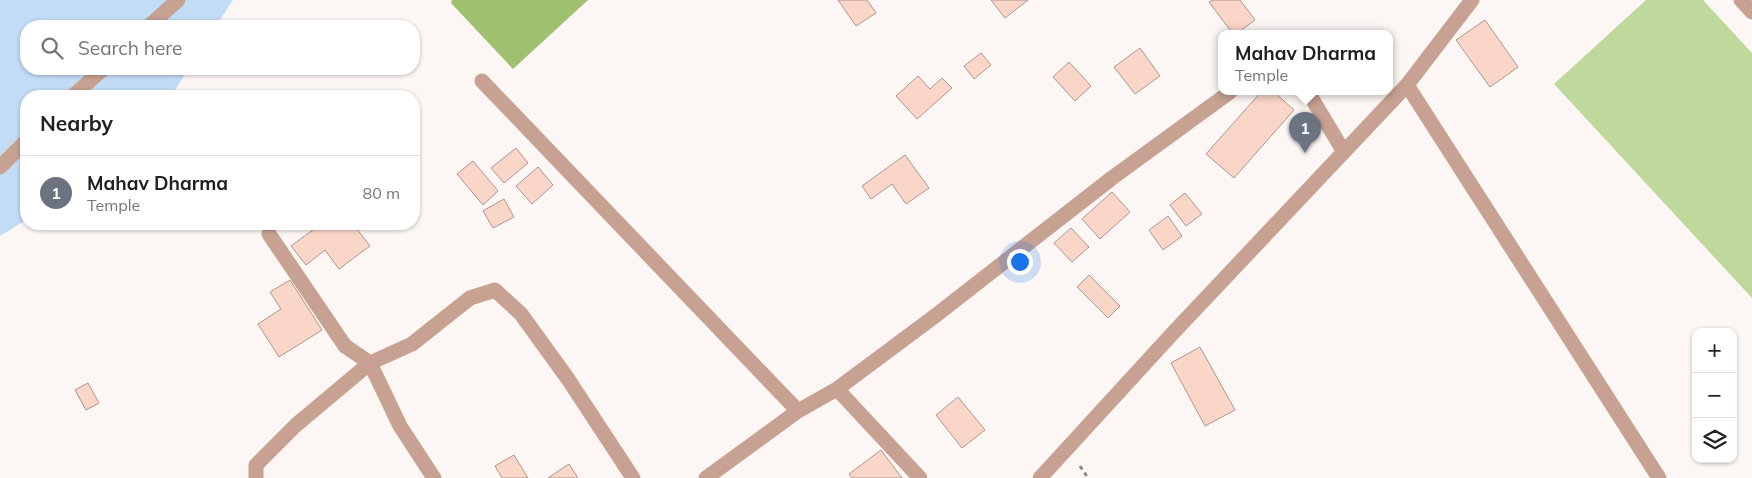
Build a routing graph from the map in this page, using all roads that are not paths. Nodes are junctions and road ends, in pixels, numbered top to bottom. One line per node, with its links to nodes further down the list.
1 (178, 0): 5 (street)
2 (1472, 0): 8 (street)
3 (1741, 0): 4 (street)
4 (1752, 12)
5 (156, 20)
6 (96, 75): 9 (street)
7 (482, 81): 18 (street)
8 (1407, 85): 13 (street); 25 (street)
9 (80, 90)
10 (1226, 95): 17 (street)
11 (1310, 95): 13 (street)
12 (20, 147): 14 (street)
13 (1344, 152): 24 (street)
14 (0, 167)
15 (269, 234): 16 (street)
16 (370, 364): 19 (street); 20 (street); 21 (street)
17 (837, 388): 18 (street); 23 (street)
18 (798, 411): 22 (street)
19 (256, 478)
20 (434, 478)
21 (633, 478)
22 (706, 478)
23 (920, 478)
24 (1040, 478)
25 (1659, 478)

